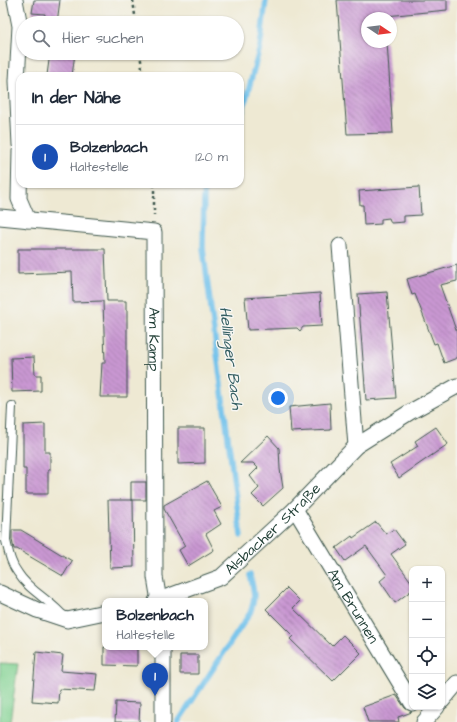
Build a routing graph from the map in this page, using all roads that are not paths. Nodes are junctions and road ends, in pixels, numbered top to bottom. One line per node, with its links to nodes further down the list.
1 (16, 0): 2 (street)
2 (18, 16)
3 (18, 60): 4 (street)
4 (17, 72)
5 (19, 188): 7 (street)
6 (0, 217): 7 (street)
7 (28, 220): 14 (street, Am Kamp)
8 (340, 246): 11 (street)
9 (457, 386): 11 (street, Alsbacher Straße)
10 (12, 406): 17 (lane)
11 (356, 446): 12 (street, Alsbacher Straße)
12 (295, 508): 15 (street, Alsbacher Straße); 21 (street, Am Brunnen)
13 (0, 593): 17 (street)
14 (158, 598)
15 (166, 598)
16 (102, 613): 17 (street)
17 (67, 620)
18 (163, 650): 24 (street)
19 (457, 683): 20 (street)
20 (445, 697)
21 (409, 698)
22 (416, 710): 25 (street)
23 (434, 710): 25 (street)
24 (163, 722)
25 (424, 722)

